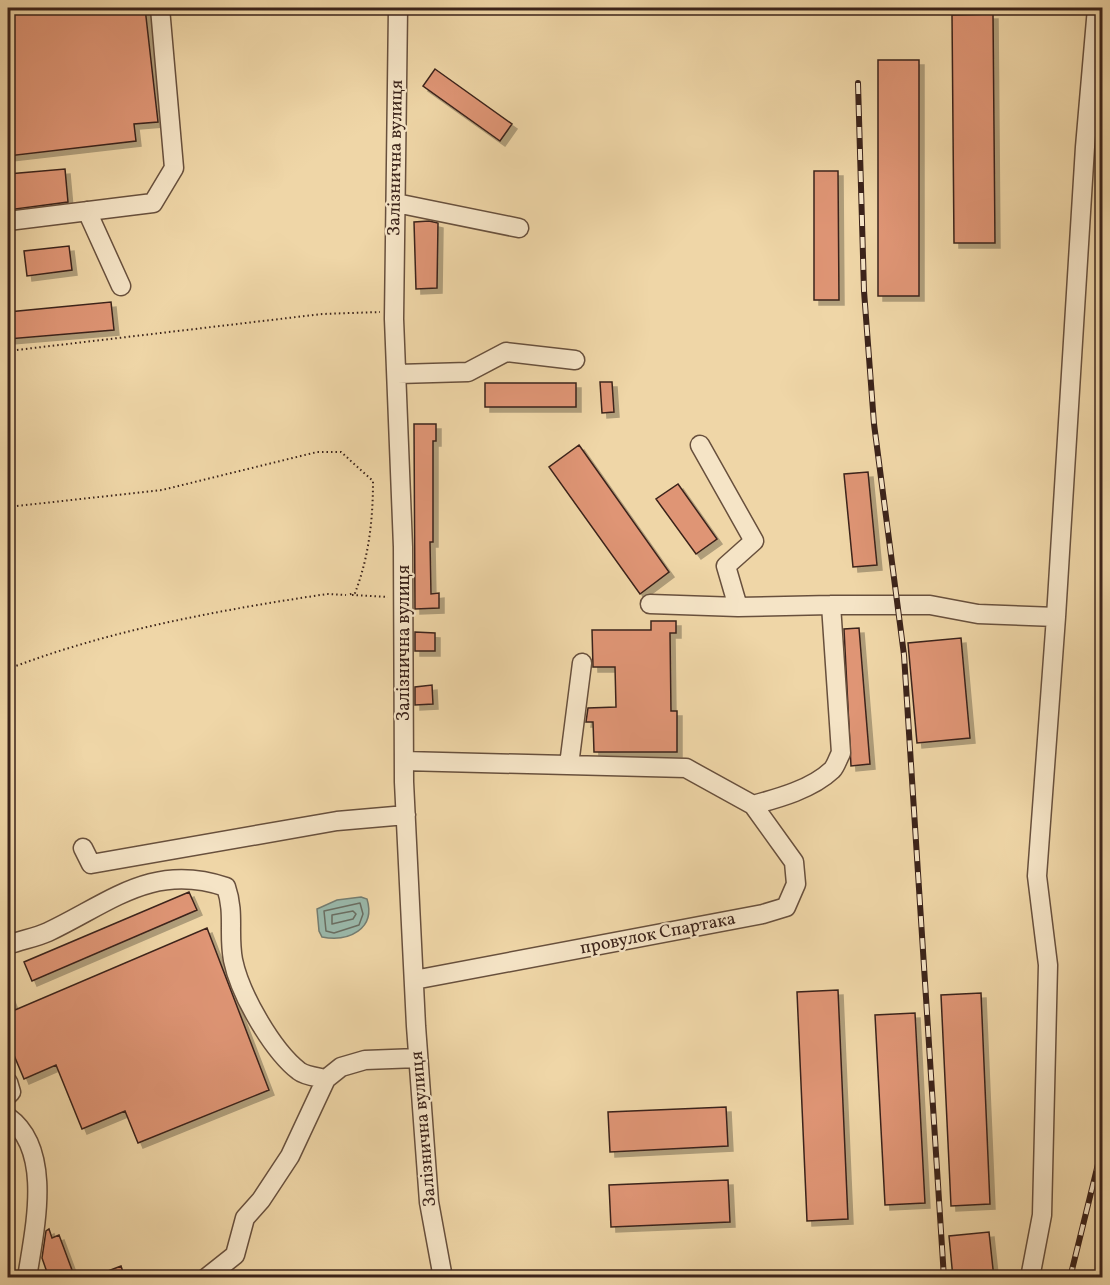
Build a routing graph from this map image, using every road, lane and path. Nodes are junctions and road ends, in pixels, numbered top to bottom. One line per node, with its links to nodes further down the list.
1 (160, 8): 5 (street)
2 (398, 8): 4 (street, Залізнична вулиця)
3 (1097, 8): 20 (street)
4 (396, 203): 7 (street); 9 (street, Залізнична вулиця)
5 (87, 211): 6 (street); 8 (street)
6 (8, 221)
7 (519, 228)
8 (121, 286)
9 (394, 319): 10 (path); 12 (street, Залізнична вулиця)
10 (8, 351)
11 (575, 360): 12 (street)
12 (398, 374): 15 (street, Залізнична вулиця)
13 (700, 445): 19 (street)
14 (8, 507): 16 (path)
15 (403, 592): 16 (path); 23 (street, Залізнична вулиця)
16 (347, 595): 22 (path)
17 (650, 604): 19 (street)
18 (831, 605): 19 (street); 20 (street); 25 (street)
19 (738, 607)
20 (1056, 617): 38 (street)
21 (582, 663): 24 (street)
22 (8, 669)
23 (404, 761): 24 (street); 26 (street, Залізнична вулиця)
24 (569, 765): 25 (street)
25 (753, 805): 29 (street, провулок Спартака)
26 (406, 815): 27 (street); 29 (street, Залізнична вулиця)
27 (83, 848)
28 (8, 945): 31 (street)
29 (414, 980): 30 (street, Залізнична вулиця)
30 (418, 1058): 31 (street); 37 (street, Залізнична вулиця)
31 (326, 1079): 36 (street)
32 (8, 1082): 33 (street)
33 (8, 1095)
34 (8, 1117): 35 (street)
35 (27, 1278)
36 (206, 1278)
37 (444, 1278)
38 (1030, 1278)

